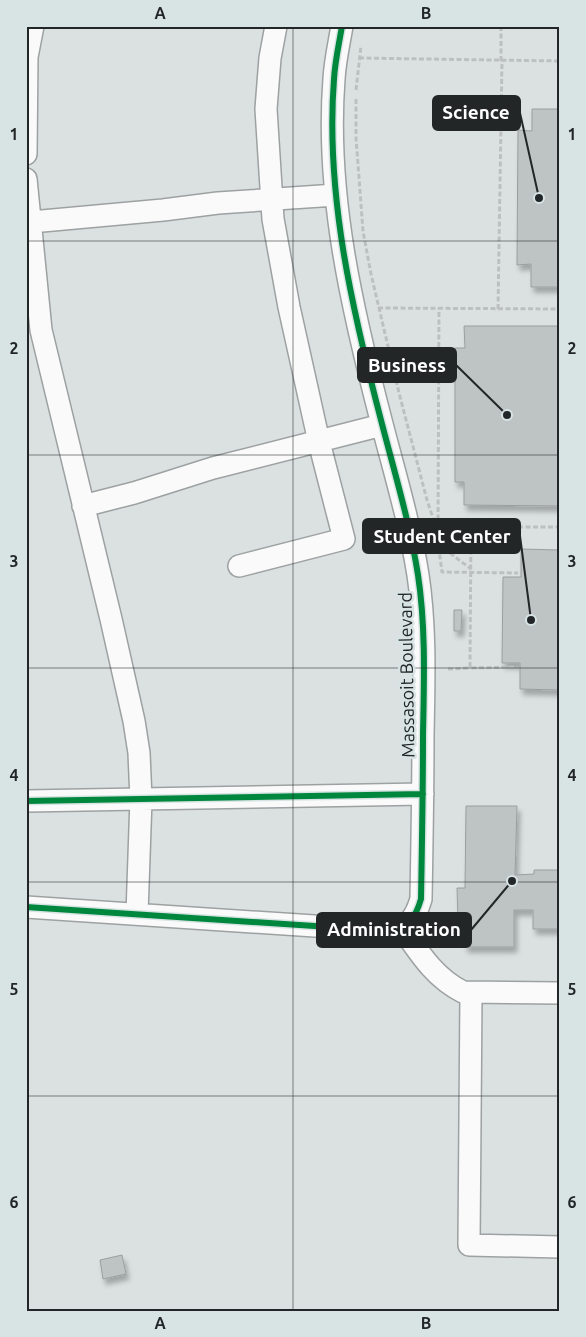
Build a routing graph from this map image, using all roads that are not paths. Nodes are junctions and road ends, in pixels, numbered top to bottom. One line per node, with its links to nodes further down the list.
1 (33, 26): 4 (street)
2 (276, 26): 7 (street)
3 (342, 26): 6 (street, Massasoit Boulevard)
4 (26, 154)
5 (26, 179): 8 (street)
6 (336, 195): 7 (street); 9 (street, Massasoit Boulevard)
7 (272, 199): 8 (street); 10 (street)
8 (31, 222): 11 (street)
9 (382, 425): 10 (street); 13 (street, Massasoit Boulevard)
10 (319, 442): 11 (street); 12 (street)
11 (83, 506): 14 (street)
12 (239, 566)
13 (423, 794): 14 (street); 18 (street, Massasoit Boulevard)
14 (141, 799): 15 (street); 17 (street)
15 (26, 801)
16 (26, 907): 17 (street)
17 (137, 914): 18 (street)
18 (402, 928): 19 (street)
19 (471, 993): 20 (street); 21 (street)
20 (560, 993)
21 (560, 1246)

